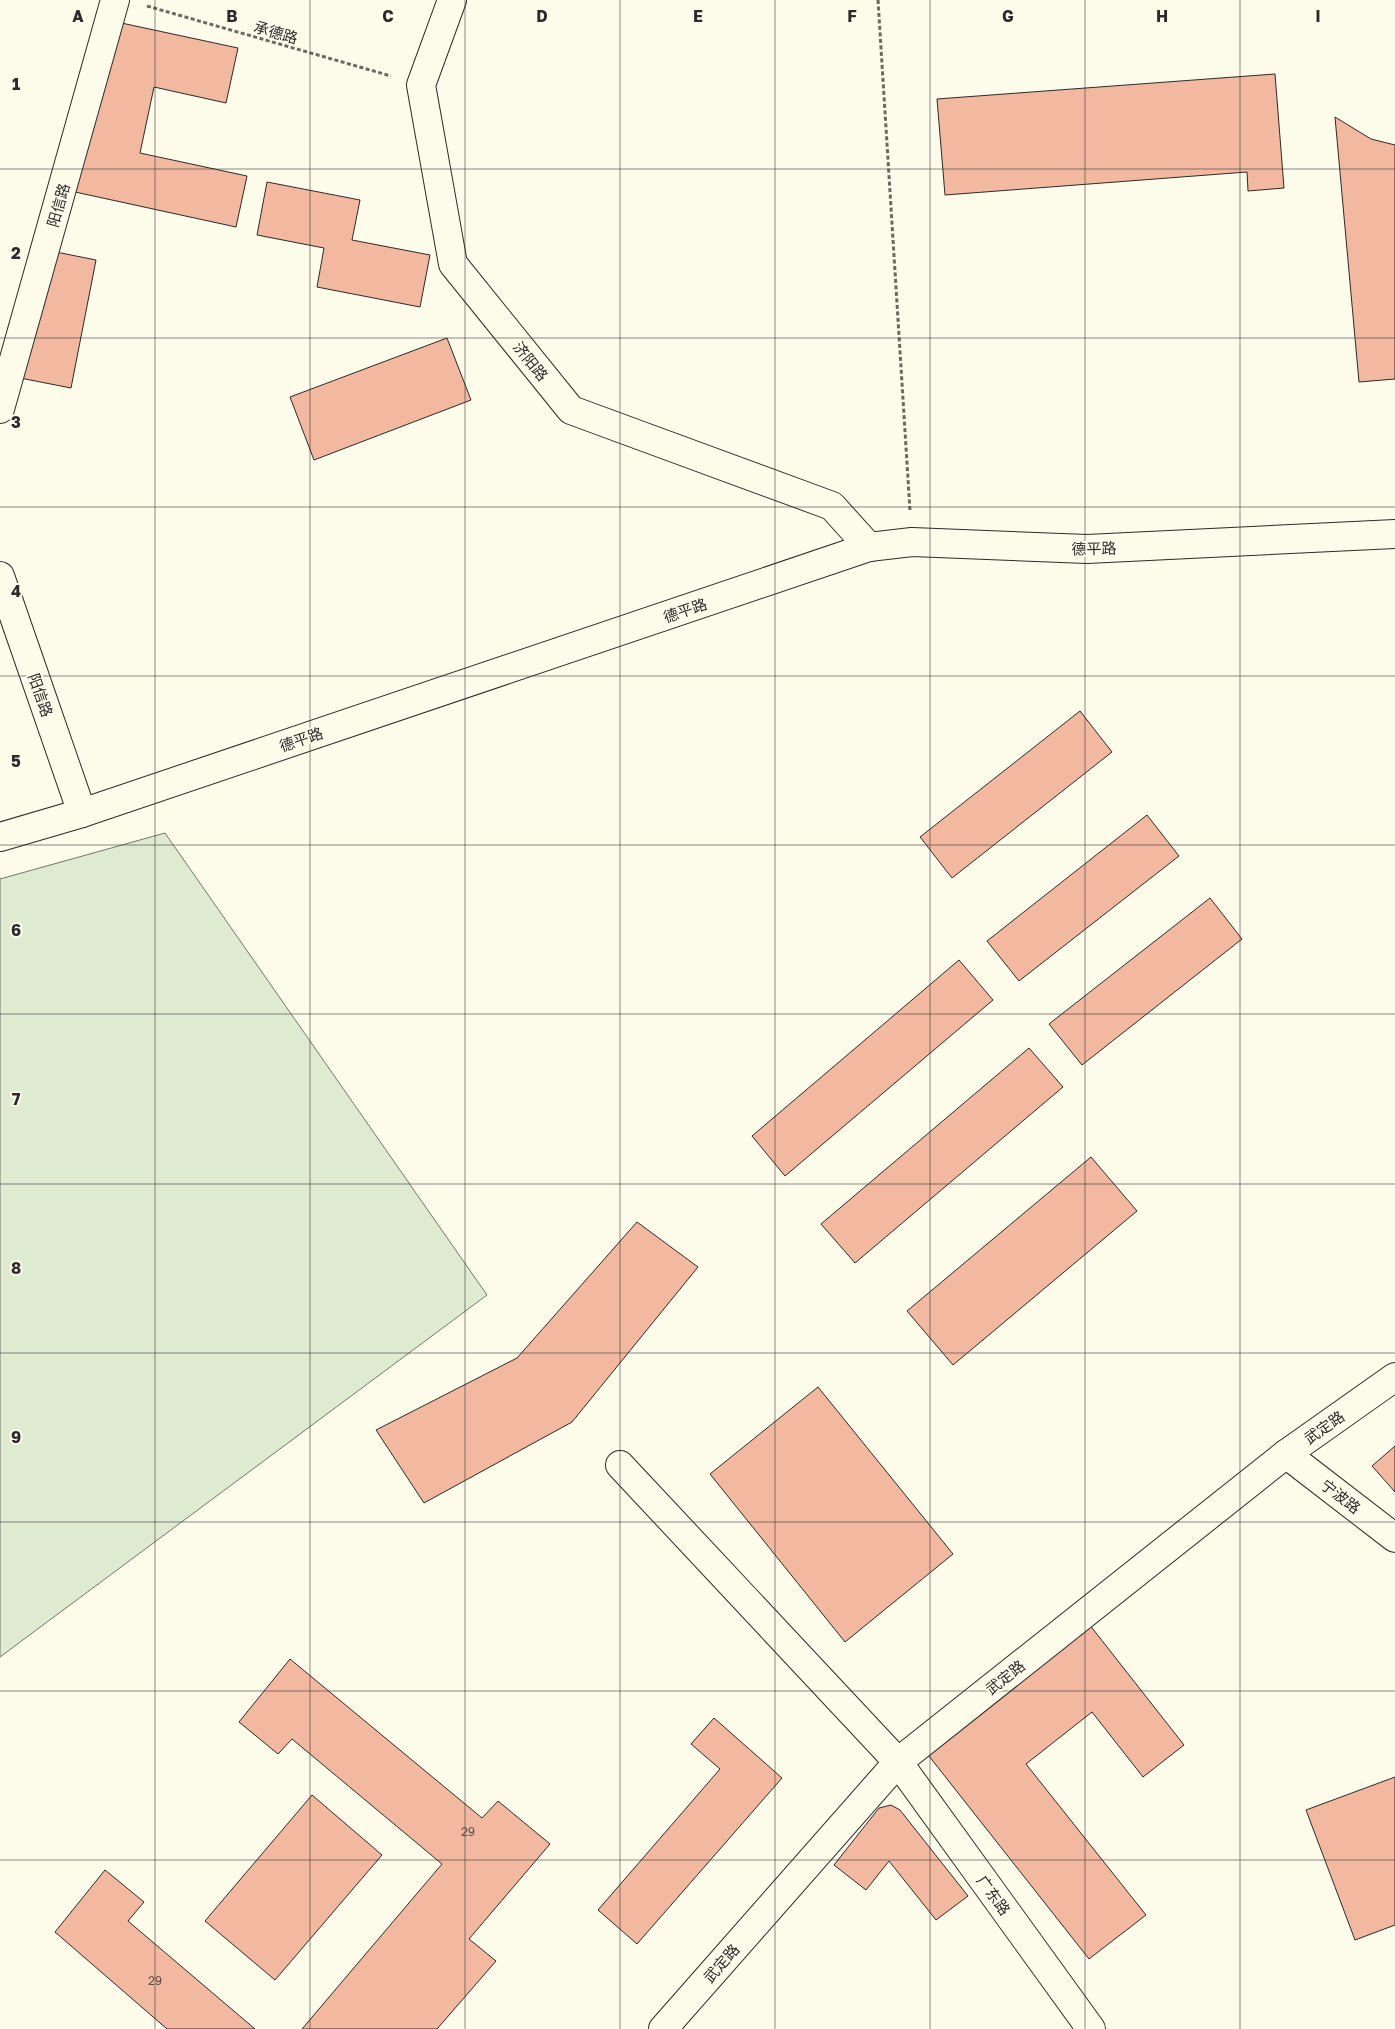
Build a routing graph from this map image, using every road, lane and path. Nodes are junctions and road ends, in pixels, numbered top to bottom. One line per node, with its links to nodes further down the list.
1 (115, 0): 6 (street, 阳信路)
2 (452, 0): 5 (street)
3 (878, 0): 8 (path)
4 (144, 6): 5 (path, 承德路)
5 (421, 85): 9 (street, 济阳路)
6 (0, 409)
7 (1395, 534): 8 (street, 德平路)
8 (912, 542): 9 (street, 德平路)
9 (869, 547): 11 (street, 德平路)
10 (0, 576): 11 (street, 阳信路)
11 (82, 813): 12 (street, 德平路)
12 (0, 837)
13 (1395, 1377): 14 (street, 武定路)
14 (1286, 1454): 16 (street, 宁波路); 17 (street, 武定路)
15 (620, 1465): 17 (street, 广东路)
16 (1395, 1538)
17 (898, 1762): 18 (street, 武定路); 19 (street, 广东路)
18 (663, 2029)
19 (1091, 2029)

